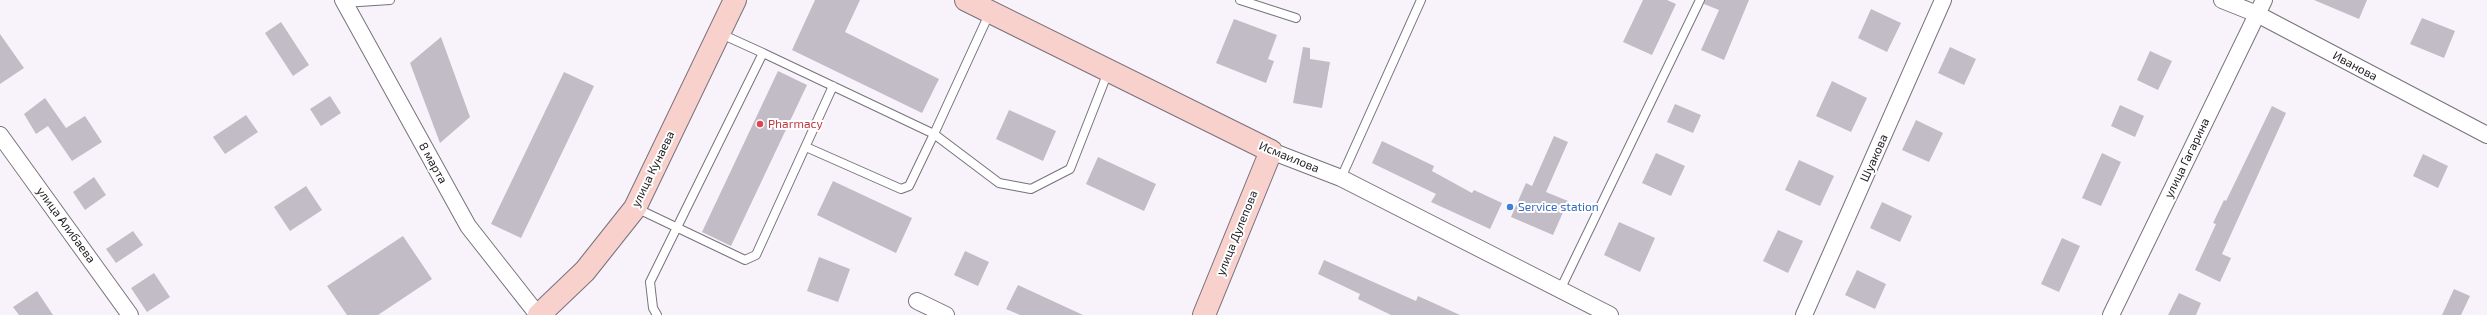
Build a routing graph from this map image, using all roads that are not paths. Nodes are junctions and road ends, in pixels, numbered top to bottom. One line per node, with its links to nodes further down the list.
1 (390, 0): 9 (lane)
2 (735, 0): 13 (street, улица Кунаева)
3 (966, 0): 11 (street, Исмаилова)
4 (1240, 0): 12 (lane)
5 (1421, 0): 22 (lane)
6 (1700, 0): 25 (lane)
7 (1943, 0): 33 (street, Шуакова)
8 (2222, 0): 10 (street, Иванова)
9 (344, 1): 28 (street, 8 марта)
10 (2260, 7): 19 (street, Иванова); 34 (street, улица Гагарина)
11 (990, 11): 15 (street, Исмаилова); 17 (lane)
12 (1296, 18)
13 (719, 33): 14 (lane); 23 (street, улица Кунаева)
14 (763, 53): 16 (lane); 24 (lane)
15 (1109, 70): 17 (lane); 21 (street, Исмаилова)
16 (833, 86): 17 (lane); 20 (lane)
17 (934, 134): 20 (lane)
18 (0, 135): 27 (street, улица Алибаева)
19 (2487, 135)
20 (806, 147): 24 (lane)
21 (1271, 151): 22 (street, Исмаилова); 31 (street, улица Дулепова)
22 (1341, 178): 25 (street, Исмаилова)
23 (635, 208): 24 (lane); 28 (street, улица Кунаева)
24 (677, 228): 29 (lane)
25 (1560, 290): 32 (street, Исмаилова)
26 (917, 301): 30 (street)
27 (130, 315)
28 (538, 315)
29 (658, 315)
30 (946, 315)
31 (1204, 315)
32 (1610, 315)
33 (1804, 315)
34 (2111, 315)

